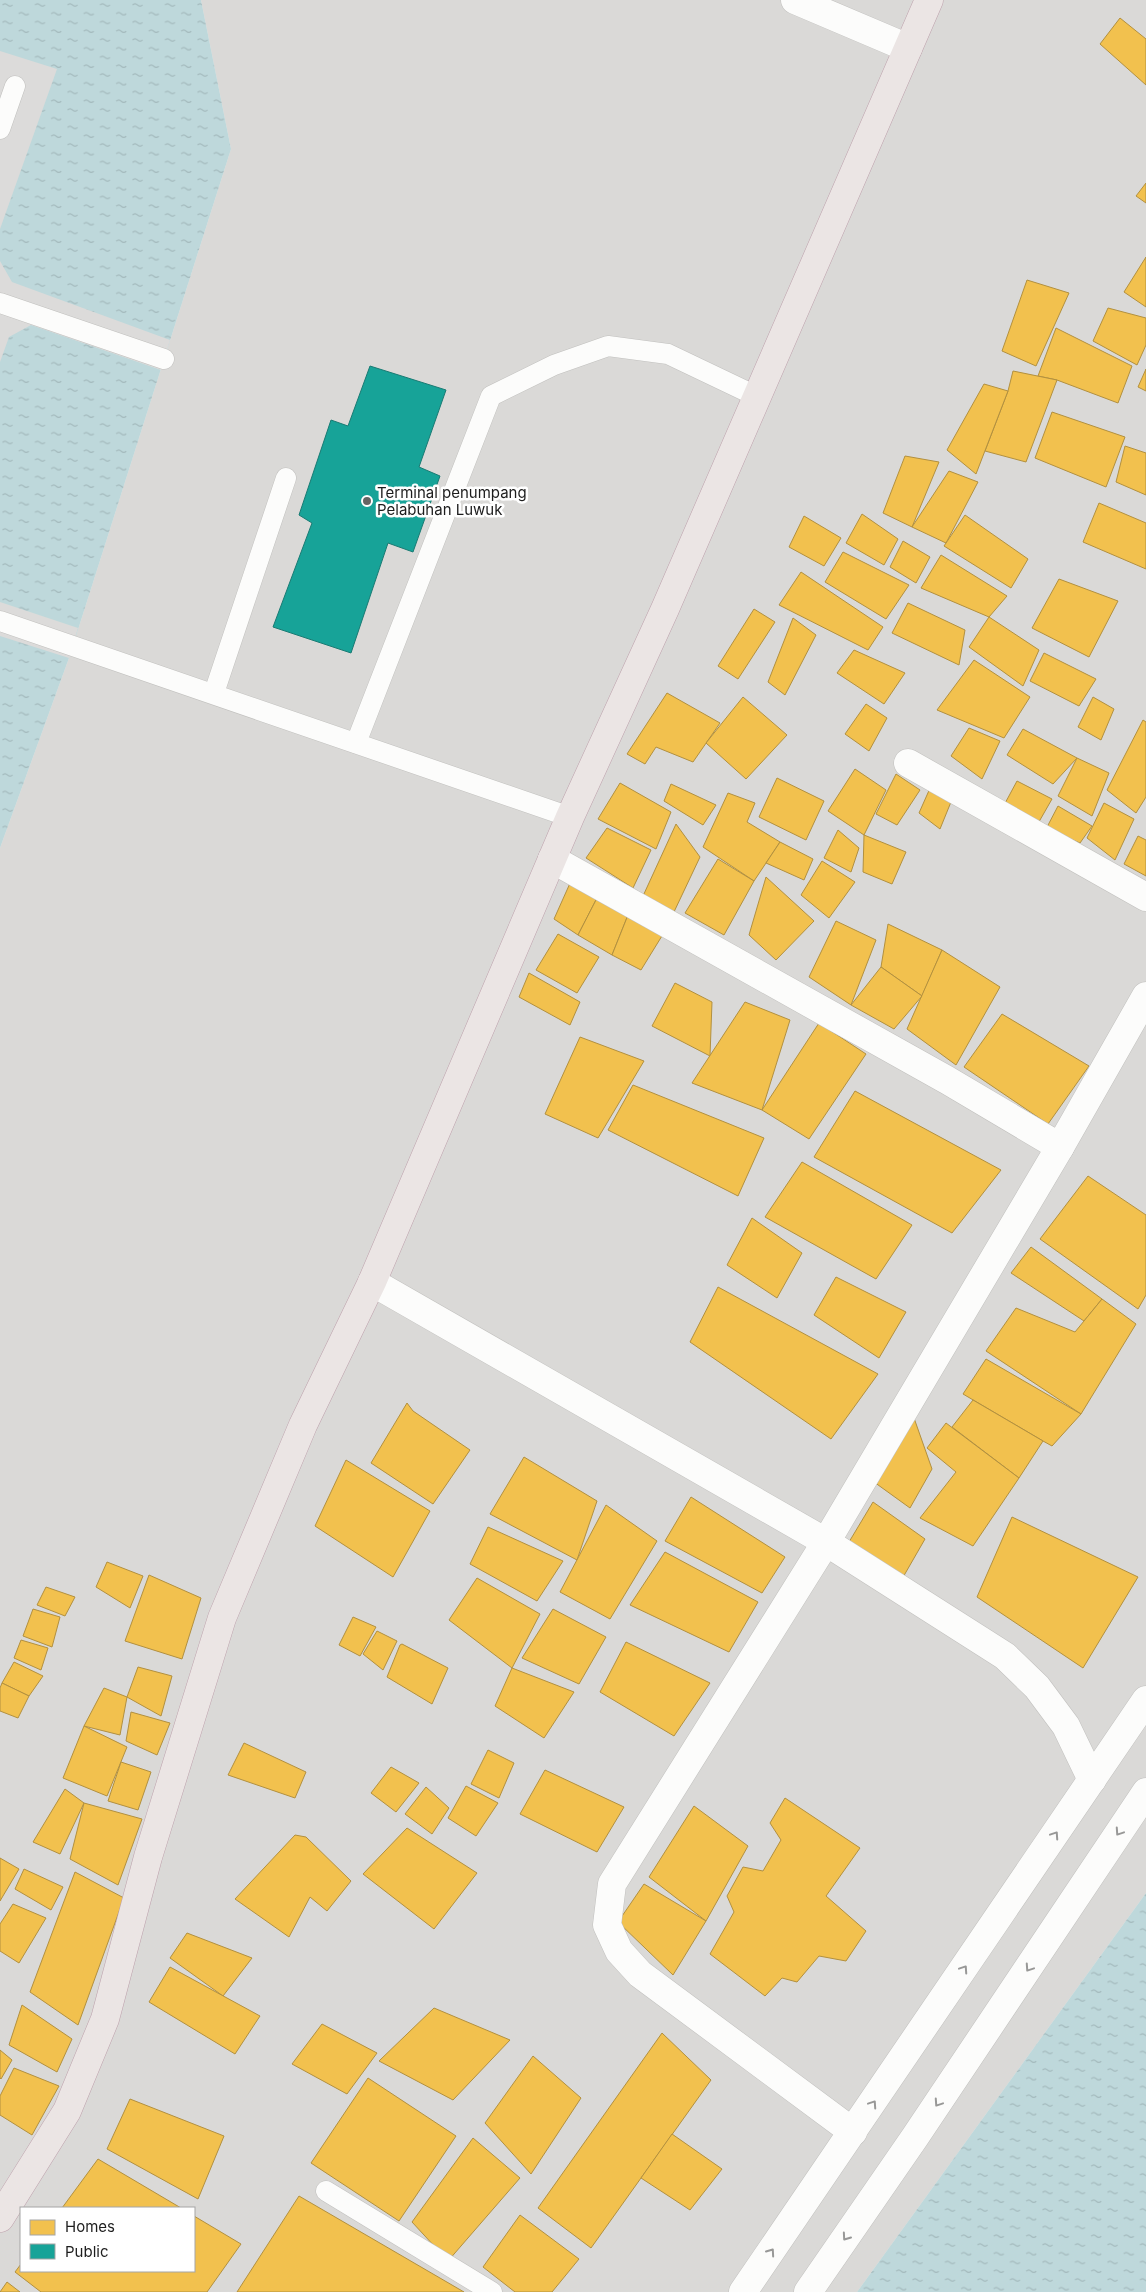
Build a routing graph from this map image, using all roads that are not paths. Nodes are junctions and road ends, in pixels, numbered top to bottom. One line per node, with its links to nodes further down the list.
1 (795, 0): 3 (street)
2 (929, 0): 3 (highway)
3 (908, 48): 8 (highway)
4 (14, 86): 5 (lane)
5 (0, 129)
6 (0, 303): 7 (lane)
7 (164, 359)
8 (756, 396): 12 (lane); 14 (highway)
9 (286, 478): 11 (lane)
10 (0, 621): 11 (lane)
11 (214, 693): 12 (lane)
12 (356, 742): 14 (lane)
13 (908, 763): 16 (street)
14 (570, 817): 15 (highway)
15 (552, 859): 18 (street); 19 (highway)
16 (1146, 897)
17 (1146, 996): 18 (street)
18 (1060, 1147): 20 (street)
19 (372, 1282): 20 (street); 26 (highway)
20 (826, 1542): 22 (street); 24 (street)
21 (1146, 1700): 22 (street)
22 (1092, 1780): 24 (street, one-way to 22)
23 (1146, 1792): 29 (street, one-way to 29)
24 (854, 2132): 28 (street, one-way to 24)
25 (326, 2191): 27 (lane)
26 (3, 2206)
27 (492, 2292)
28 (743, 2292)
29 (808, 2292)

